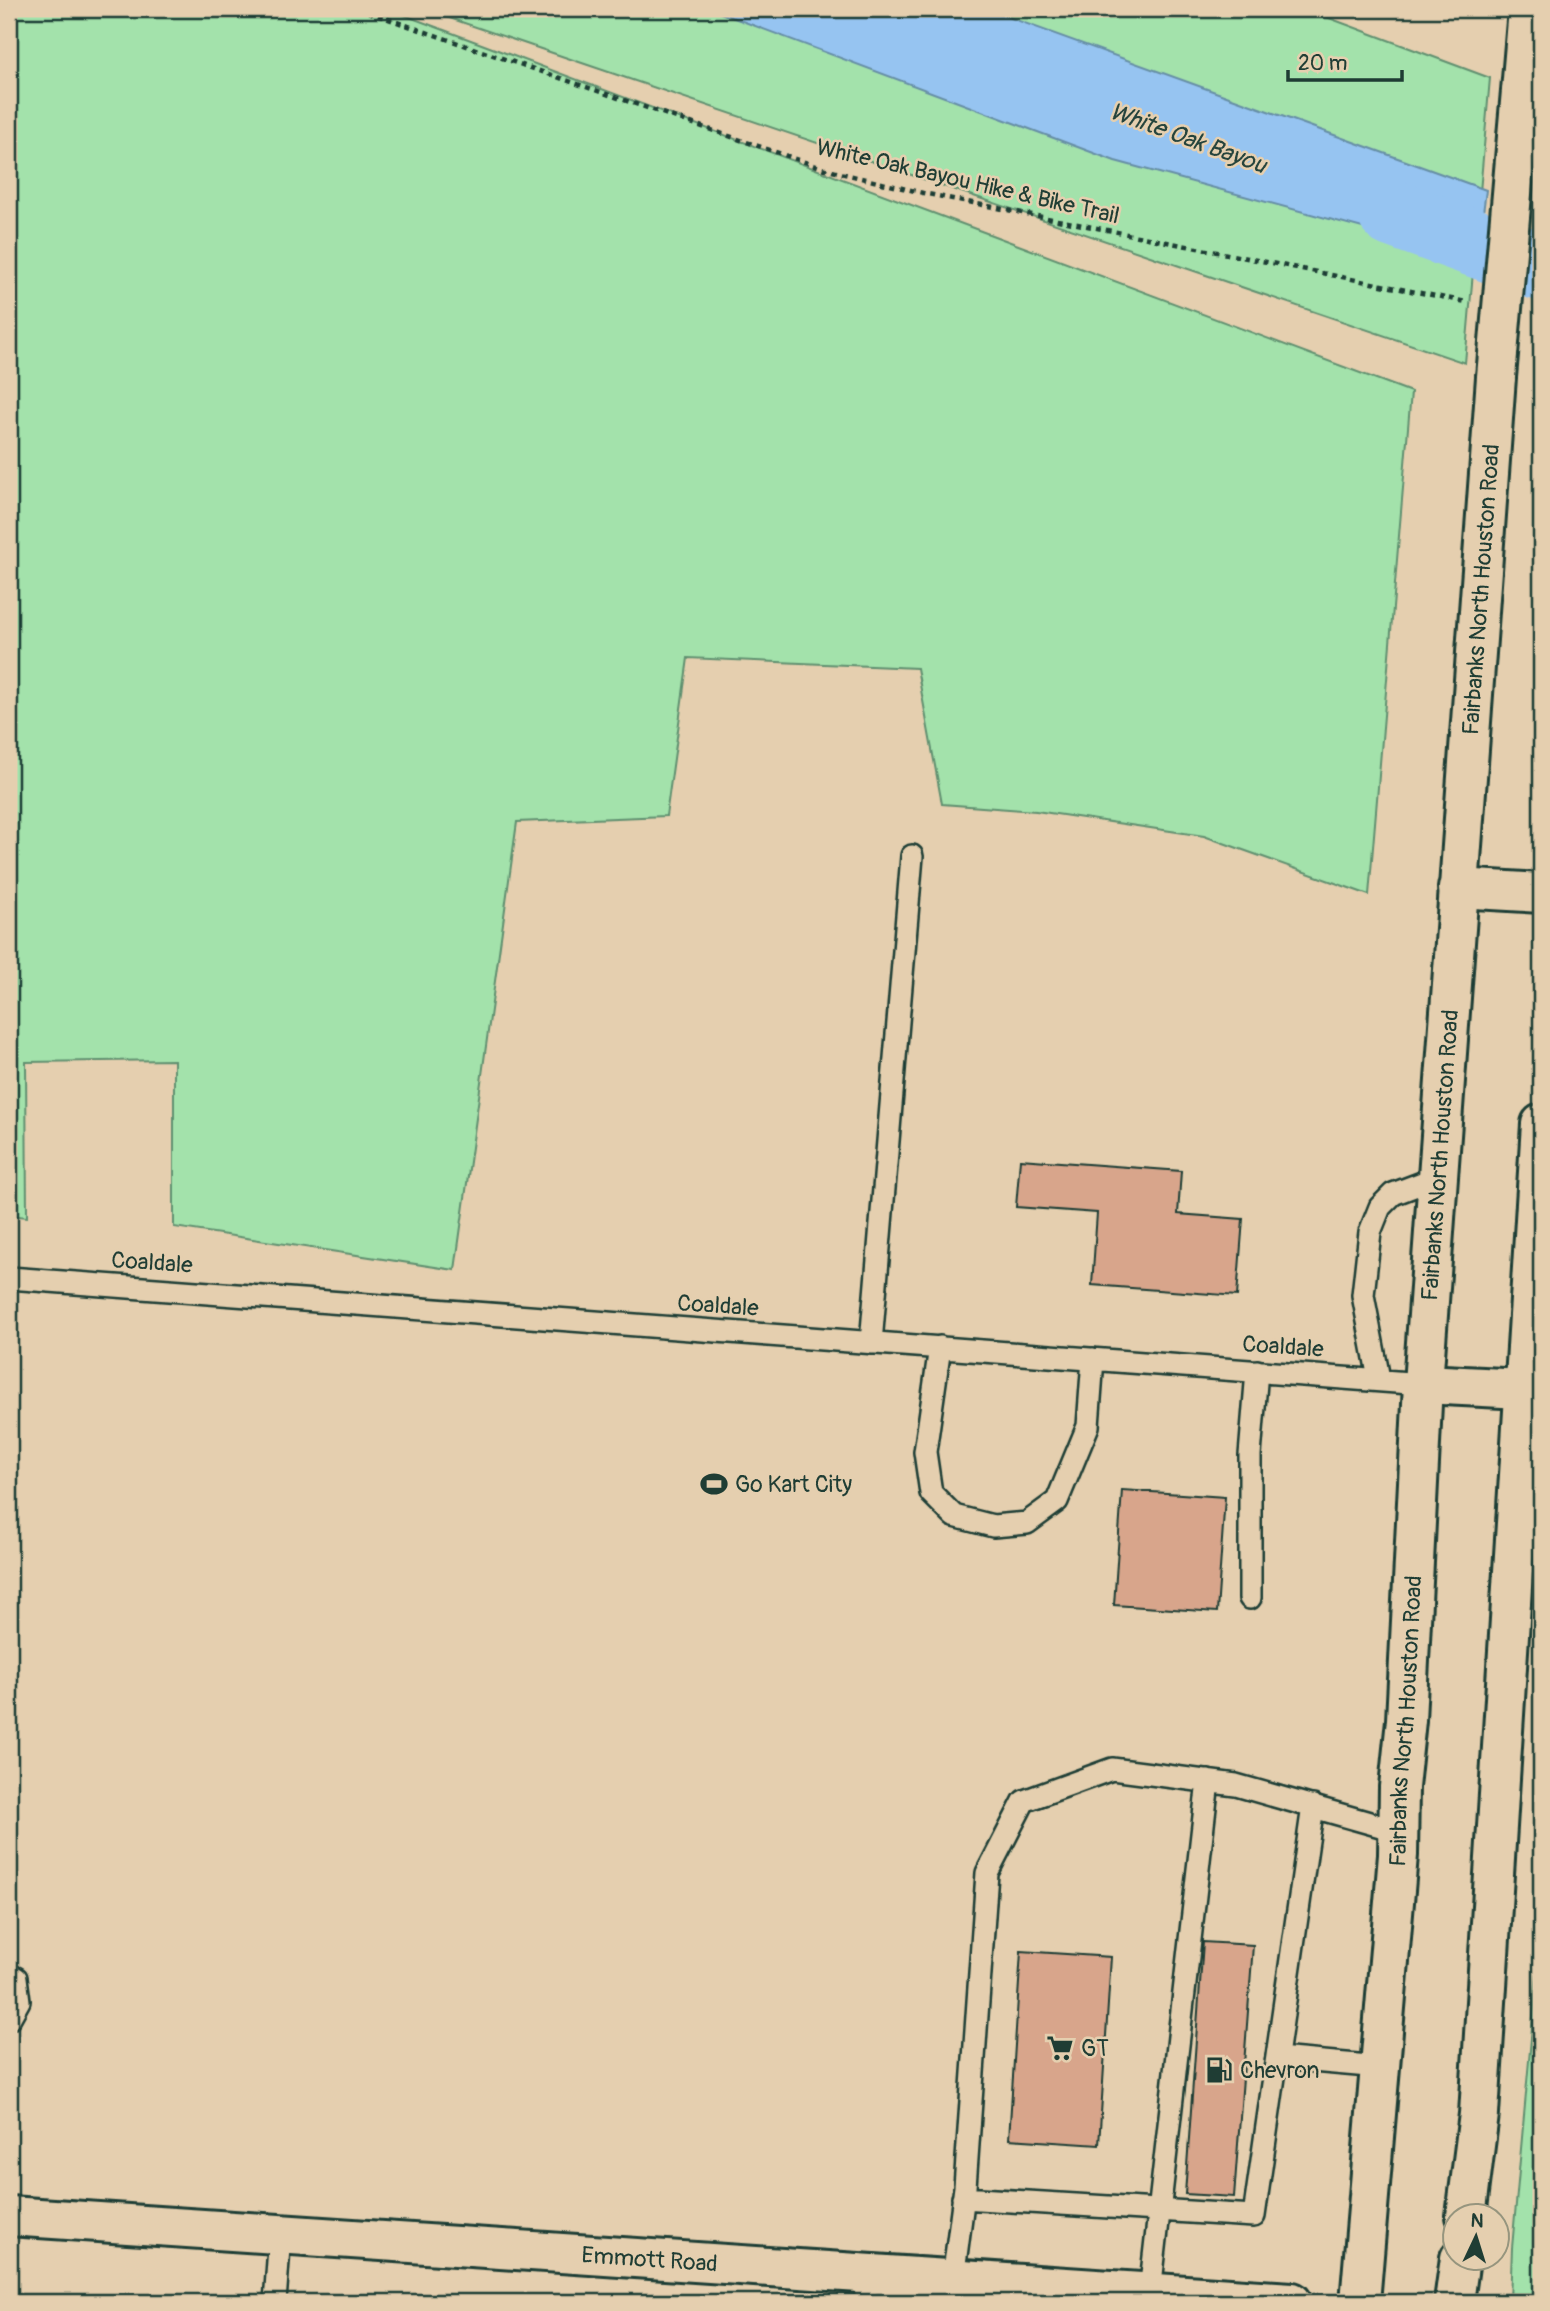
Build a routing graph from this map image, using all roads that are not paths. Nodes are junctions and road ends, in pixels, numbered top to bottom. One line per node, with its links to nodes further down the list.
1 (1528, 9): 3 (main road, Fairbanks North Houston Road, bridge)
2 (912, 856): 8 (lane)
3 (1458, 888): 4 (main road); 6 (main road, Fairbanks North Houston Road)
4 (1541, 892)
5 (1541, 1124): 14 (main road)
6 (1438, 1177): 12 (lane); 13 (main road, Fairbanks North Houston Road)
7 (9, 1278): 8 (lane, Coaldale)
8 (871, 1343): 9 (lane, Coaldale)
9 (940, 1348): 10 (lane, Coaldale); 10 (lane)
10 (1093, 1359): 11 (lane, Coaldale)
11 (1257, 1371): 12 (lane, Coaldale); 15 (lane)
12 (1379, 1379): 13 (lane, Coaldale)
13 (1423, 1384): 14 (main road); 18 (main road, Fairbanks North Houston Road)
14 (1523, 1390): 24 (main road)
15 (1250, 1598)
16 (1208, 1782): 17 (lane); 23 (lane); 25 (lane)
17 (1313, 1807): 18 (lane); 21 (lane)
18 (1398, 1831): 22 (main road, Fairbanks North Houston Road)
19 (9, 1975): 20 (lane)
20 (9, 2019)
21 (1279, 2058): 22 (lane); 25 (lane)
22 (1380, 2067): 35 (main road, Fairbanks North Houston Road)
23 (964, 2198): 25 (lane); 29 (lane)
24 (1468, 2202)
25 (1158, 2210): 31 (lane)
26 (9, 2216): 27 (main road, Emmott Road)
27 (279, 2234): 30 (main road, Emmott Road); 33 (lane)
28 (1458, 2272): 36 (main road)
29 (953, 2279): 30 (main road, Emmott Road); 32 (main road, Emmott Road)
30 (866, 2288)
31 (1150, 2292): 32 (main road, Emmott Road); 34 (main road, Emmott Road)
32 (1078, 2295)
33 (275, 2302)
34 (1292, 2302)
35 (1360, 2302)
36 (1454, 2302)

